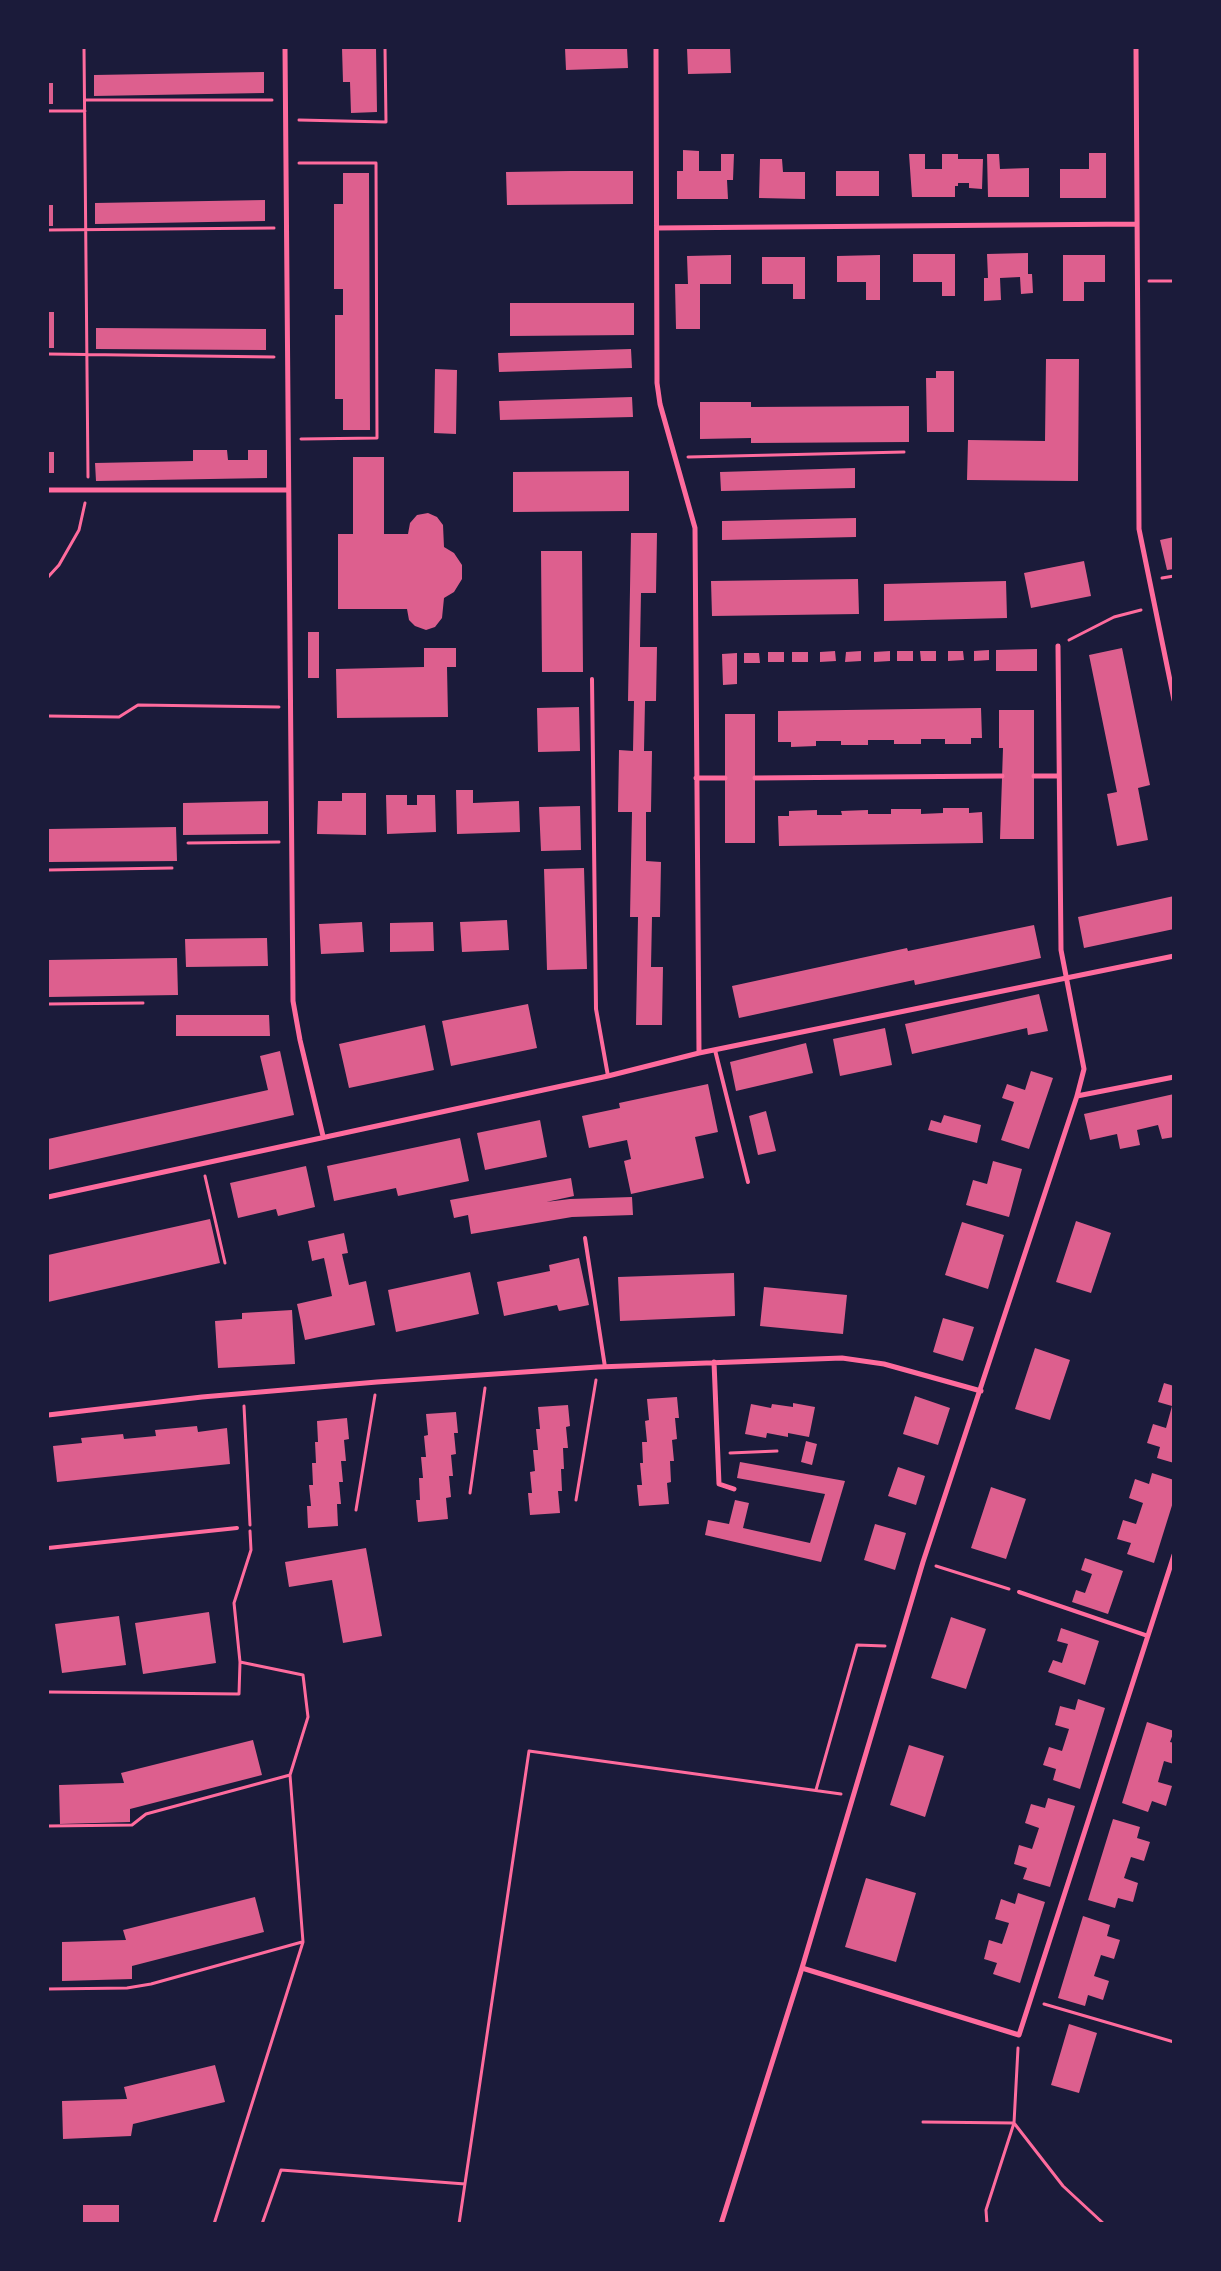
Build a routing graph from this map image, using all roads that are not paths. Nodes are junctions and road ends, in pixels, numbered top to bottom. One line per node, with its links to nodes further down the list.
1 (285, 48): 7 (street)
2 (656, 48): 5 (street)
3 (1136, 48): 4 (street)
4 (1136, 224): 5 (street); 10 (street)
5 (657, 228): 14 (street)
6 (48, 490): 7 (street)
7 (288, 490): 24 (street)
8 (1058, 646): 13 (street)
9 (592, 679): 21 (lane)
10 (1174, 700)
11 (1002, 776): 16 (street)
12 (1034, 776): 13 (street)
13 (1059, 776): 18 (street)
14 (696, 778): 15 (street); 20 (street)
15 (724, 778)
16 (755, 778)
17 (1174, 956): 18 (street)
18 (1066, 978): 19 (street); 23 (street)
19 (715, 1050): 20 (street); 25 (lane)
20 (699, 1053): 21 (street)
21 (608, 1076): 24 (street)
22 (1174, 1076): 23 (street)
23 (1077, 1096): 30 (street)
24 (323, 1136): 26 (street)
25 (748, 1182)
26 (48, 1198)
27 (585, 1238): 29 (lane)
28 (714, 1362): 29 (street); 30 (street); 32 (street)
29 (605, 1367): 31 (street)
30 (981, 1390): 38 (street)
31 (48, 1415)
32 (734, 1490)
33 (237, 1528): 34 (lane)
34 (48, 1548)
35 (1174, 1555): 37 (street)
36 (1019, 1592): 37 (lane)
37 (1148, 1636): 38 (street)
38 (802, 1968): 39 (street)
39 (721, 2224)

